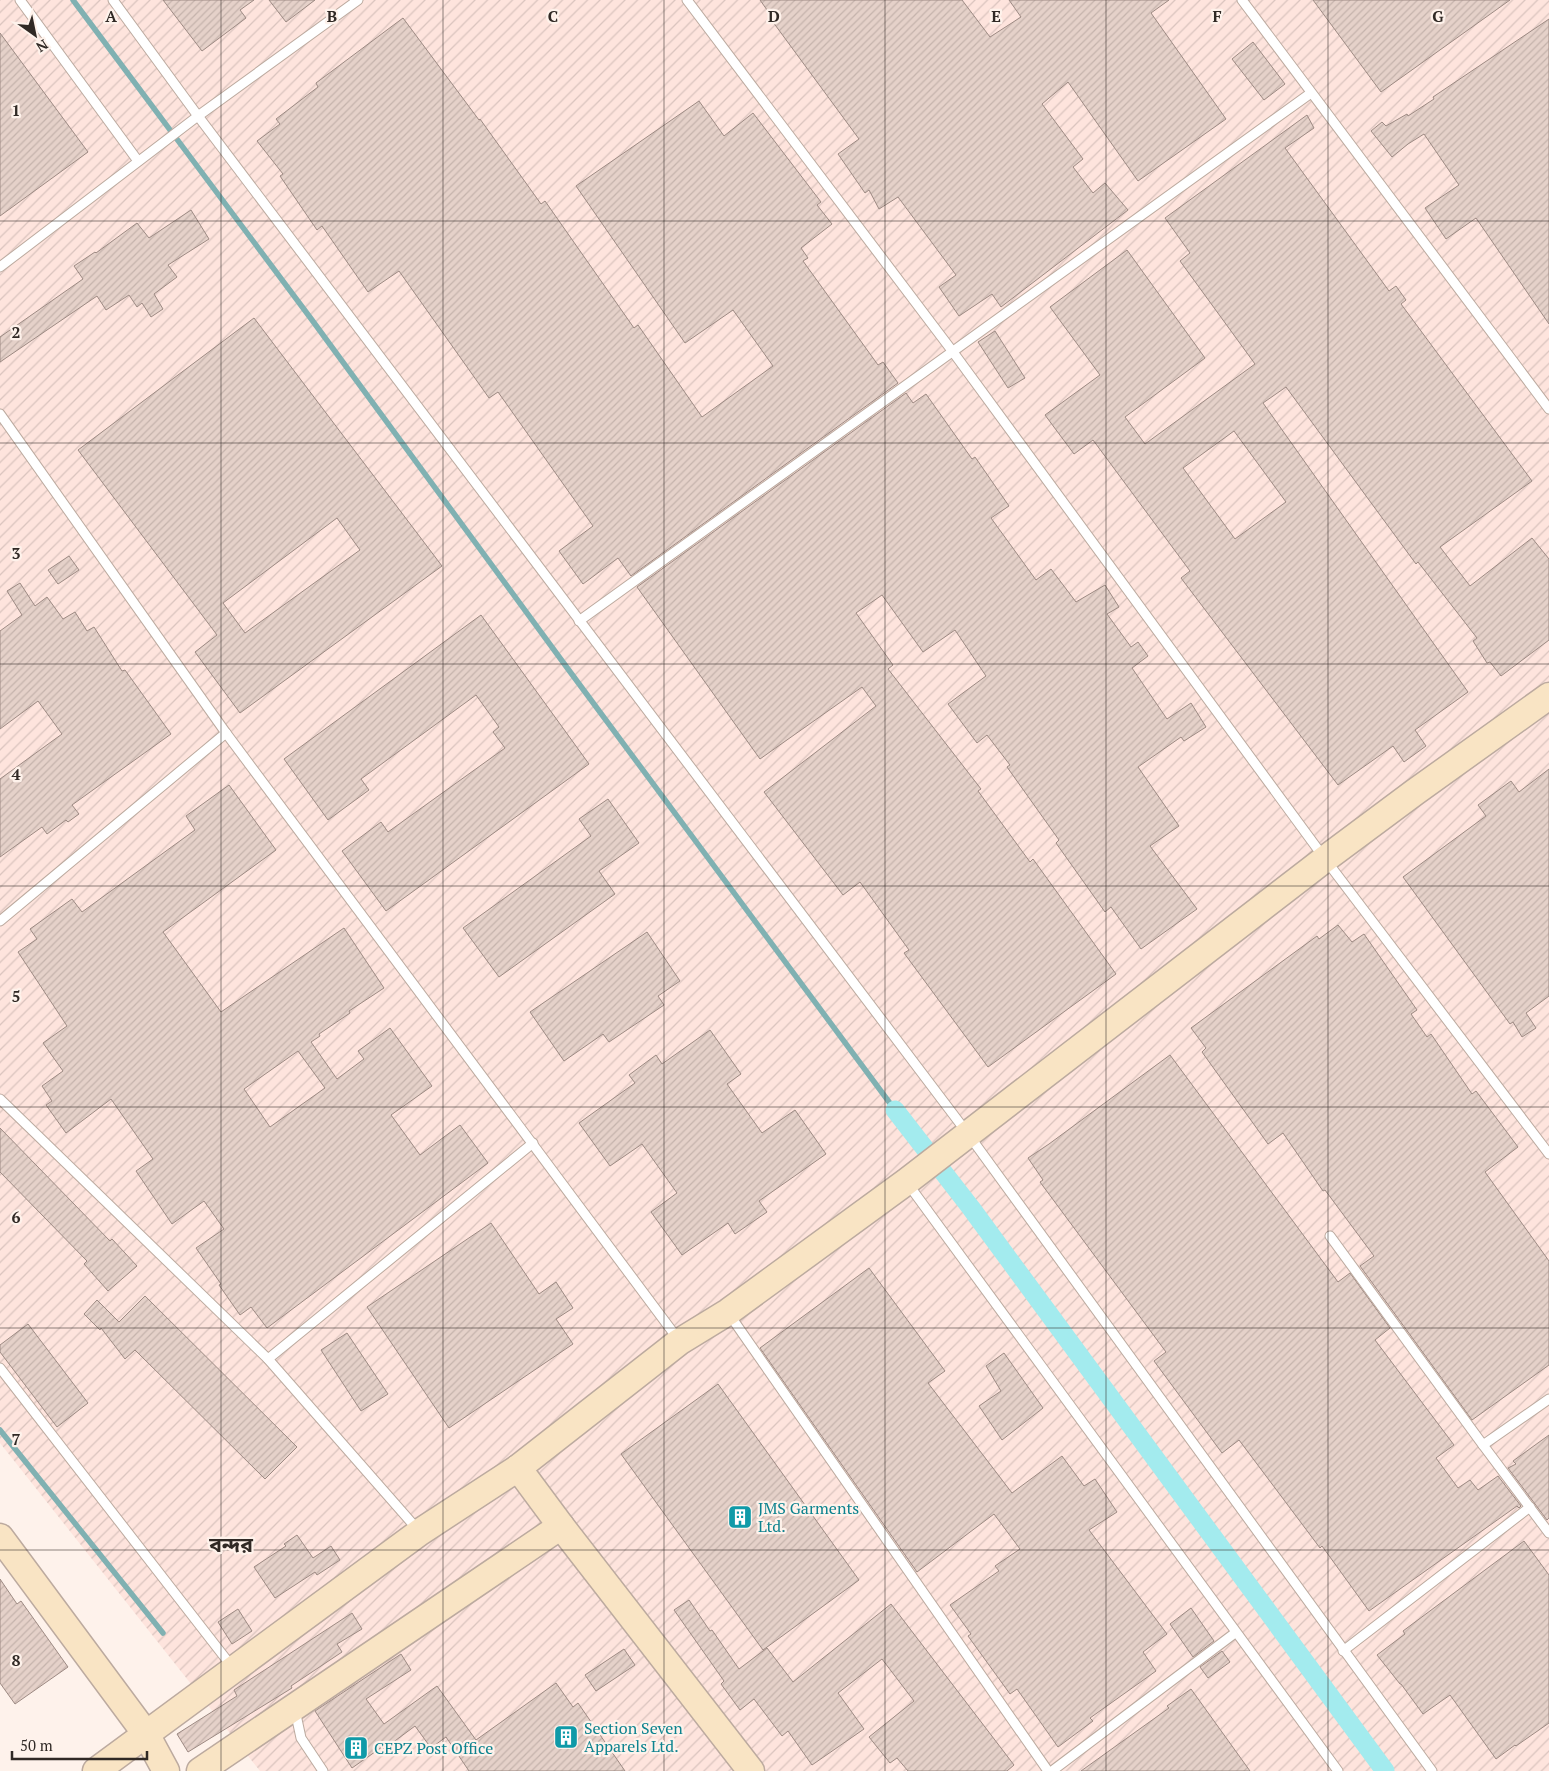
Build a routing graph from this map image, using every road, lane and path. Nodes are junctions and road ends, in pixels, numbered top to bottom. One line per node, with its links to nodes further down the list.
1 (20, 0): 8 (lane)
2 (113, 0): 7 (lane)
3 (358, 0): 7 (lane)
4 (687, 0): 10 (lane)
5 (1242, 0): 6 (lane)
6 (1311, 93): 10 (lane); 11 (lane)
7 (198, 116): 8 (lane); 13 (lane)
8 (138, 161): 9 (lane)
9 (0, 267)
10 (952, 352): 13 (lane); 16 (lane)
11 (1549, 409)
12 (0, 414): 15 (lane)
13 (579, 621): 19 (lane)
14 (1549, 696): 16 (street)
15 (226, 733): 17 (lane); 20 (lane)
16 (1325, 859): 19 (street); 21 (lane)
17 (0, 921)
18 (0, 1099): 26 (lane)
19 (961, 1140): 22 (street); 37 (lane)
20 (533, 1144): 25 (lane); 26 (lane)
21 (1549, 1154)
22 (906, 1182): 24 (street); 36 (lane)
23 (1330, 1236): 29 (lane)
24 (728, 1312): 25 (street); 46 (lane)
25 (679, 1342): 30 (street)
26 (268, 1360): 33 (lane)
27 (0, 1368): 38 (lane)
28 (1549, 1399): 29 (lane)
29 (1483, 1445): 31 (lane)
30 (518, 1468): 32 (street); 33 (street)
31 (1530, 1508): 34 (lane); 37 (lane)
32 (561, 1526): 39 (street); 45 (street)
33 (420, 1532): 38 (street)
34 (1549, 1533)
35 (0, 1537): 40 (street)
36 (1236, 1633): 47 (lane); 48 (lane)
37 (1343, 1651): 49 (lane)
38 (235, 1670): 40 (street)
39 (294, 1707): 43 (street); 44 (lane)
40 (146, 1734): 41 (street); 42 (street)
41 (96, 1771)
42 (166, 1771)
43 (200, 1771)
44 (322, 1771)
45 (751, 1771)
46 (1048, 1771)
47 (1052, 1771)
48 (1338, 1771)
49 (1432, 1771)

